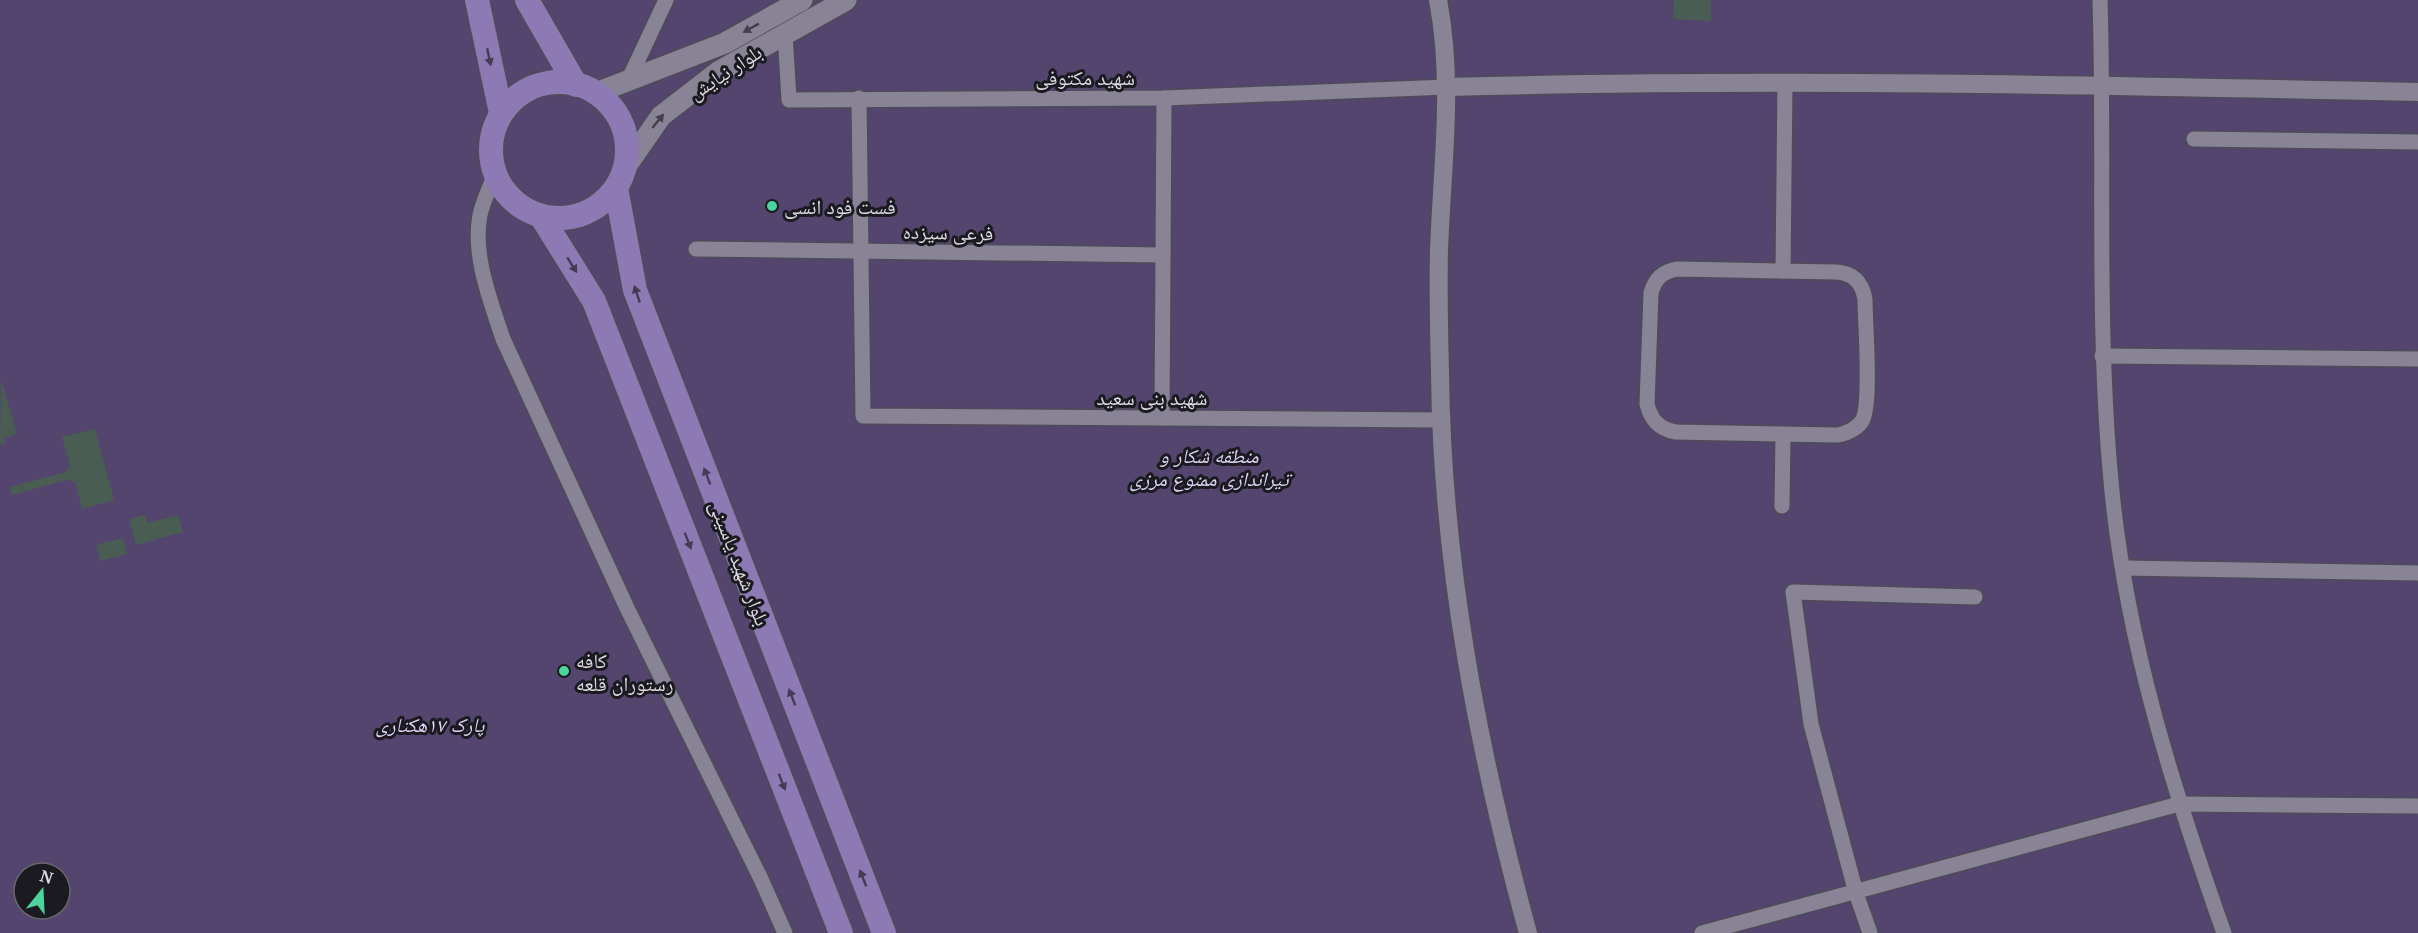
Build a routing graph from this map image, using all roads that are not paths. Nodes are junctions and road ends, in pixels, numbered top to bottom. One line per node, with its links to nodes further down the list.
1 (477, 0): 17 (main road, one-way to 17)
2 (526, 0): 13 (main road)
3 (666, 0): 9 (street)
4 (802, 0): 9 (main road, بلوار نیایش, one-way to 9)
5 (846, 0): 8 (main road, بلوار نیایش)
6 (1438, 0): 12 (street)
7 (2100, 0): 11 (street)
8 (785, 33): 15 (street, شهید مکتوفی); 21 (main road, بلوار نیایش, one-way to 8)
9 (628, 81): 13 (main road, بلوار نیایش)
10 (1785, 83): 11 (street); 12 (street); 26 (street)
11 (2102, 85): 14 (street); 27 (street)
12 (1448, 87): 16 (street, شهید مکتوفی); 30 (street)
13 (586, 89): 17 (main road); 21 (main road)
14 (2418, 92)
15 (859, 98): 16 (street, شهید مکتوفی); 24 (street)
16 (1164, 99): 25 (street)
17 (501, 113): 20 (main road)
18 (2194, 139): 19 (street)
19 (2418, 142)
20 (495, 174): 22 (main road); 39 (street)
21 (620, 178): 22 (main road); 41 (main road, بلوار شهید یاسینی, one-way to 21)
22 (541, 216): 40 (main road, بلوار شهید یاسینی, one-way to 40)
23 (696, 249): 24 (street, فرعی سیزده)
24 (862, 252): 25 (street, فرعی سیزده); 29 (street, شهید بنی سعید)
25 (1163, 255): 29 (street)
26 (1783, 271): 31 (street); 31 (street)
27 (2102, 356): 28 (street); 33 (street)
28 (2418, 359)
29 (1162, 418): 30 (street, شهید بنی سعید)
30 (1441, 420): 42 (street)
31 (1783, 434): 32 (street)
32 (1782, 506)
33 (2123, 568): 34 (street); 36 (street)
34 (2418, 573)
35 (1975, 597): 38 (street)
36 (2179, 804): 37 (street); 38 (street); 45 (street)
37 (2418, 806)
38 (1856, 893): 43 (street); 44 (street)
39 (785, 933)
40 (842, 933)
41 (884, 933)
42 (1528, 933)
43 (1702, 933)
44 (1870, 933)
45 (2224, 933)

